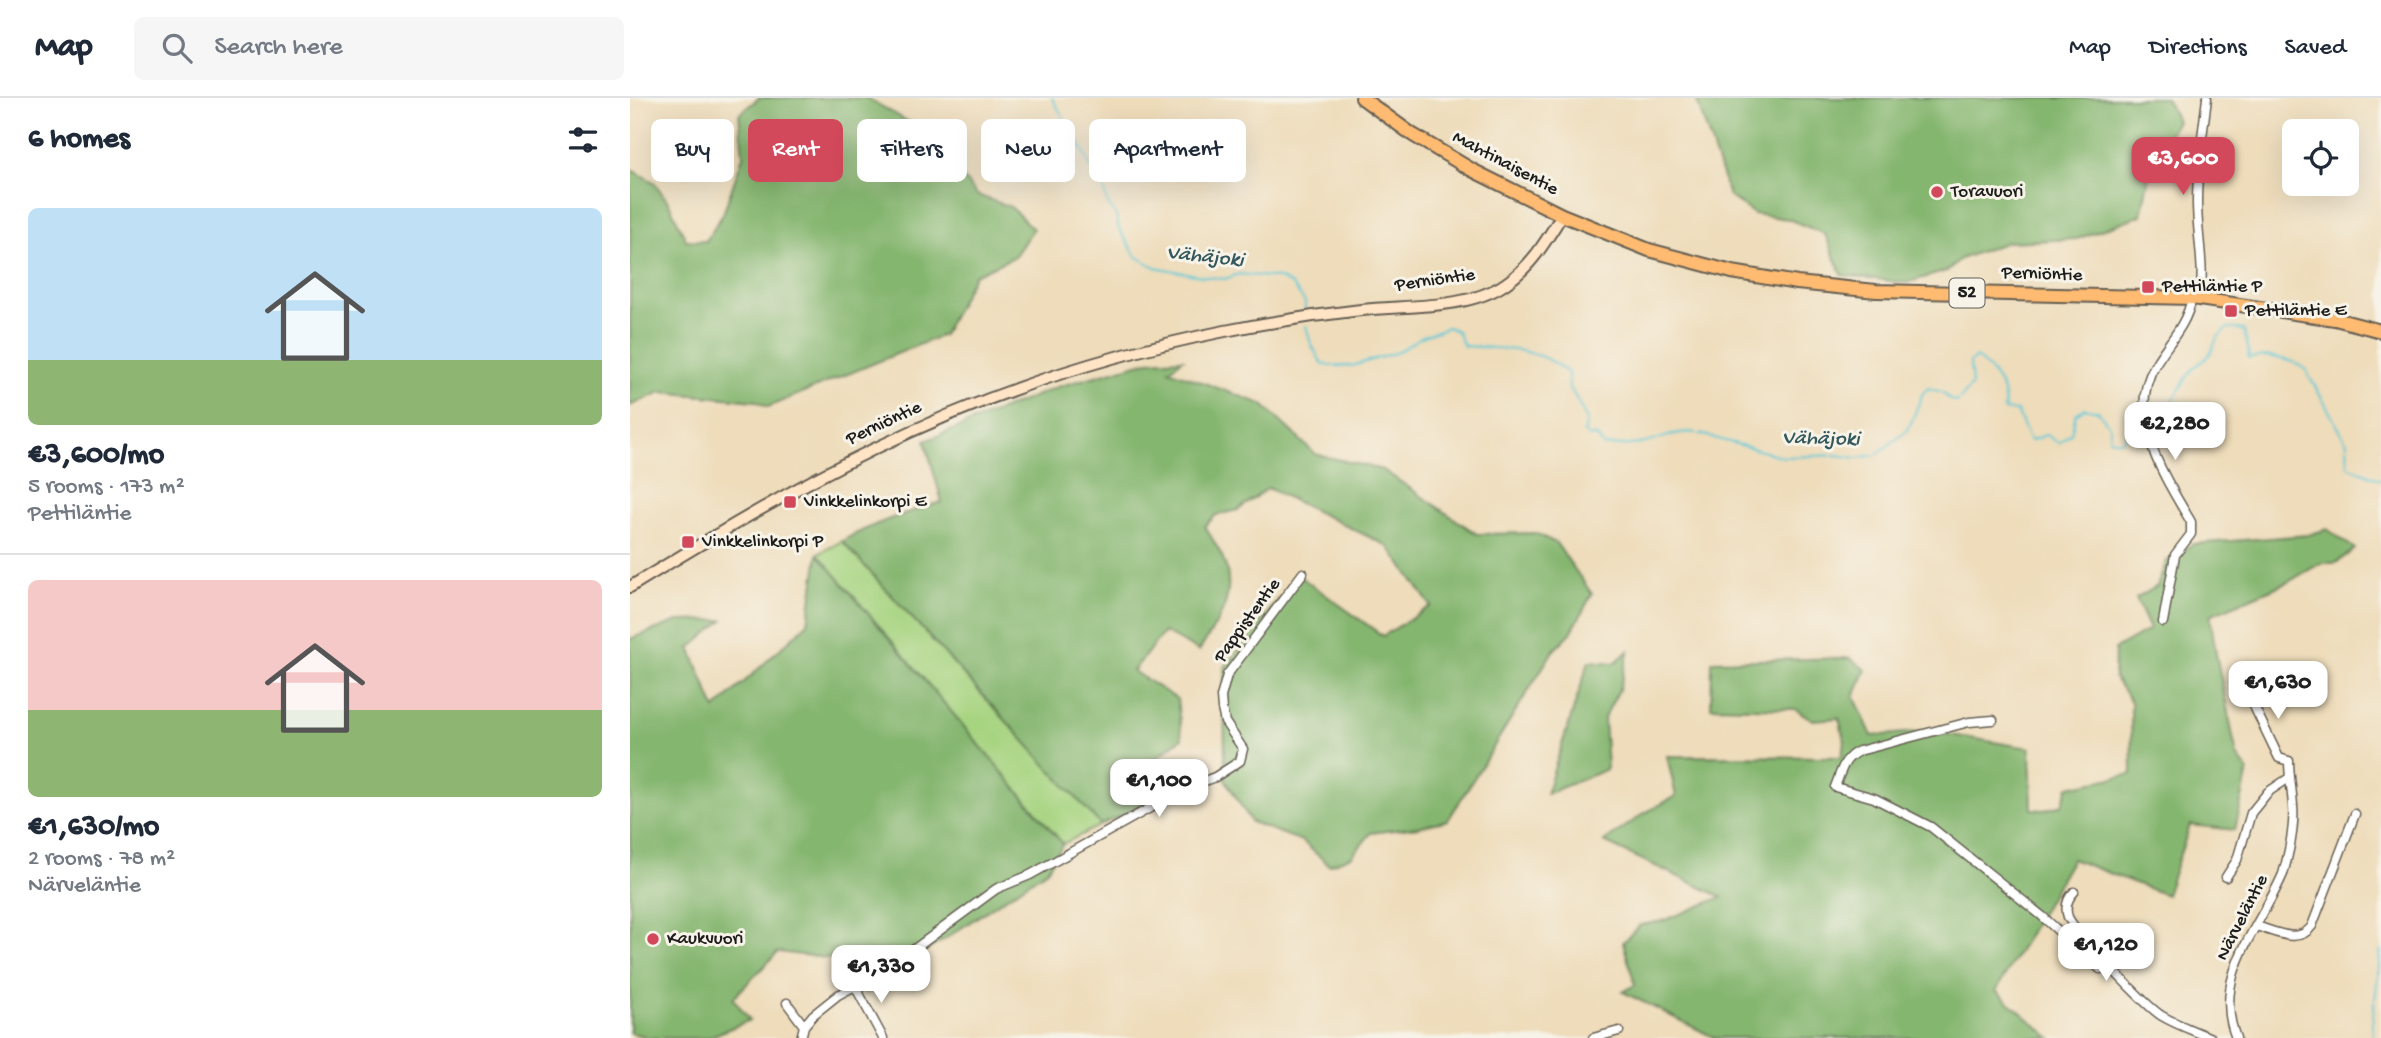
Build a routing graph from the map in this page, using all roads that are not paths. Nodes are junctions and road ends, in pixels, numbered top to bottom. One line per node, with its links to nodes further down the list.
1 (1362, 98): 3 (main road, Mahtinaisentie / 52)
2 (2207, 98): 4 (street)
3 (1562, 215): 4 (main road, Perniöntie / 52); 7 (main road, Perniöntie)
4 (2196, 299): 5 (main road, Perniöntie / 52); 8 (street)
5 (2381, 331)
6 (1303, 573): 17 (street, Pappistentie)
7 (630, 587)
8 (2163, 622)
9 (2250, 700): 11 (street, Närveläntie)
10 (1993, 720): 16 (street)
11 (2289, 778): 13 (street); 15 (street, Närveläntie)
12 (2355, 814): 15 (street)
13 (2226, 877)
14 (2074, 892): 24 (street)
15 (2256, 926): 25 (street, Närveläntie)
16 (2100, 969)
17 (855, 986): 19 (street, Pappistentie); 22 (street)
18 (787, 1003): 19 (street)
19 (804, 1027): 21 (street)
20 (1619, 1031): 23 (street)
21 (802, 1038)
22 (883, 1038)
23 (1593, 1038)
24 (2211, 1038)
25 (2236, 1038)

